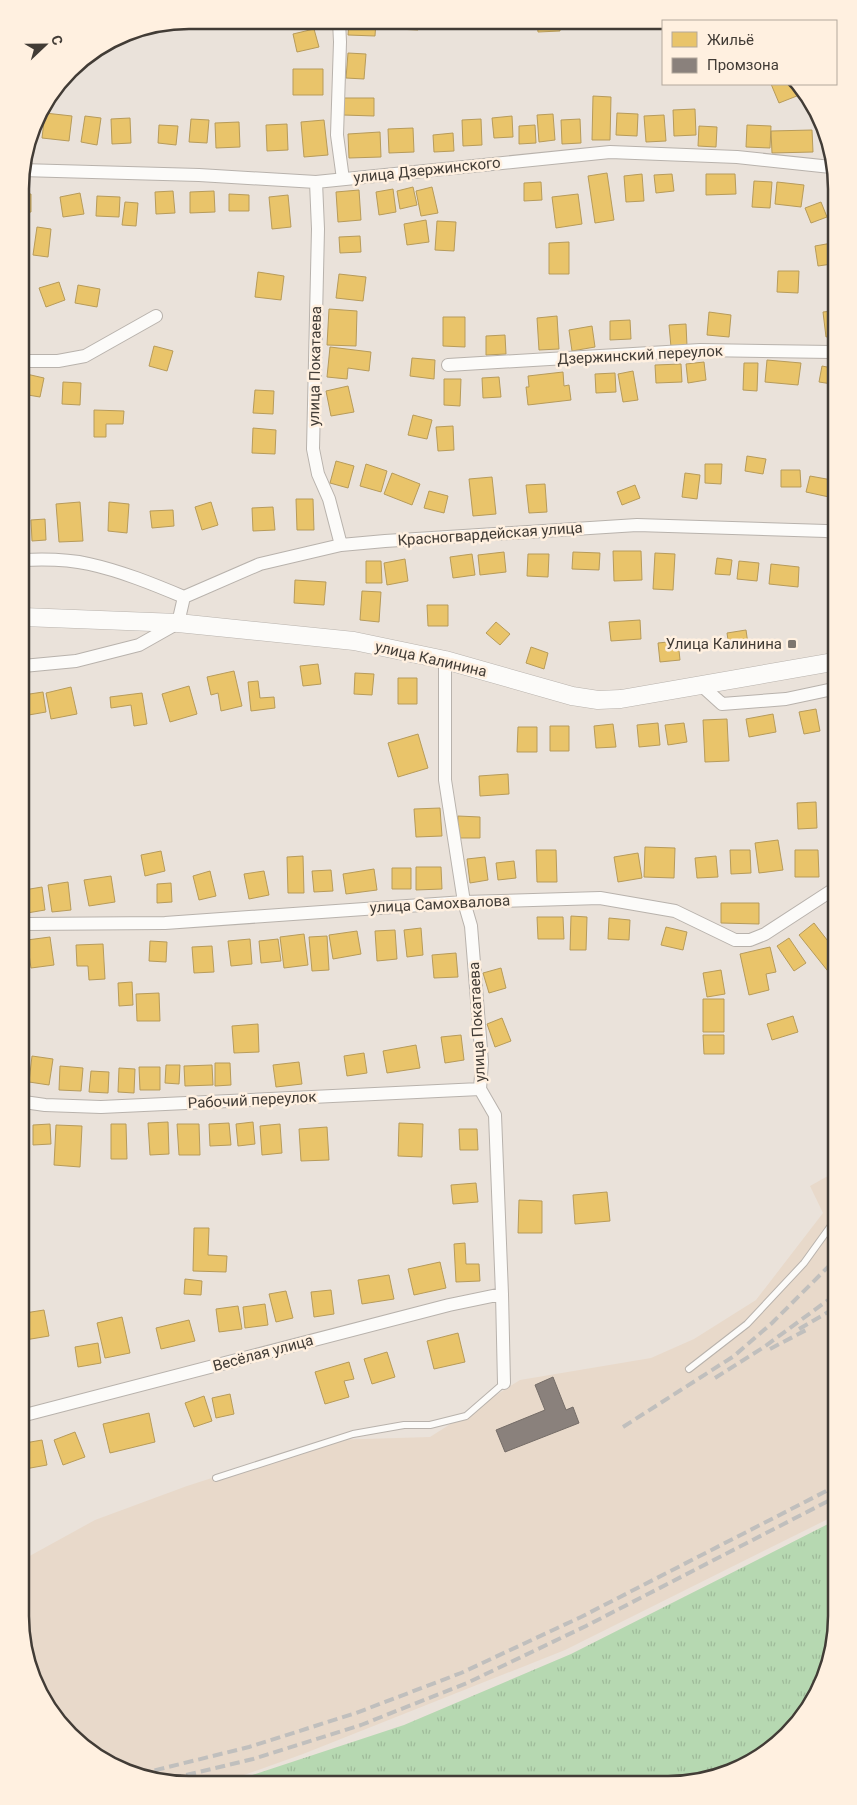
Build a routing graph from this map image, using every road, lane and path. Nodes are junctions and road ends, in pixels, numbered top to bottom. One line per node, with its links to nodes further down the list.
1 (339, 29): 4 (street)
2 (827, 168): 4 (street, улица Дзержинского)
3 (30, 170): 5 (street, улица Дзержинского)
4 (343, 179): 5 (street, улица Дзержинского)
5 (316, 182): 11 (street, улица Покатаева)
6 (156, 316): 8 (street)
7 (828, 352): 9 (street, Дзержинский переулок)
8 (29, 361)
9 (448, 365)
10 (828, 531): 11 (street, Красногвардейская улица)
11 (341, 546): 13 (street, Красногвардейская улица)
12 (29, 560): 13 (street)
13 (184, 597): 15 (street)
14 (29, 617): 15 (main road, улица Калинина)
15 (178, 623): 16 (main road, улица Калинина); 18 (street)
16 (445, 660): 19 (main road, улица Калинина); 22 (street, улица Покатаева)
17 (828, 663): 19 (main road, улица Калинина)
18 (29, 665)
19 (701, 685): 20 (street)
20 (828, 690)
21 (828, 893): 22 (street, улица Самохвалова)
22 (464, 902): 23 (street, улица Самохвалова); 24 (street, улица Покатаева)
23 (29, 924)
24 (480, 1088): 25 (street, Рабочий переулок); 27 (street, улица Покатаева)
25 (29, 1103)
26 (828, 1230): 28 (lane)
27 (502, 1294): 29 (street, улица Покатаева); 30 (street, Весёлая улица)
28 (689, 1369)
29 (504, 1383): 31 (lane)
30 (29, 1414)
31 (216, 1478)

